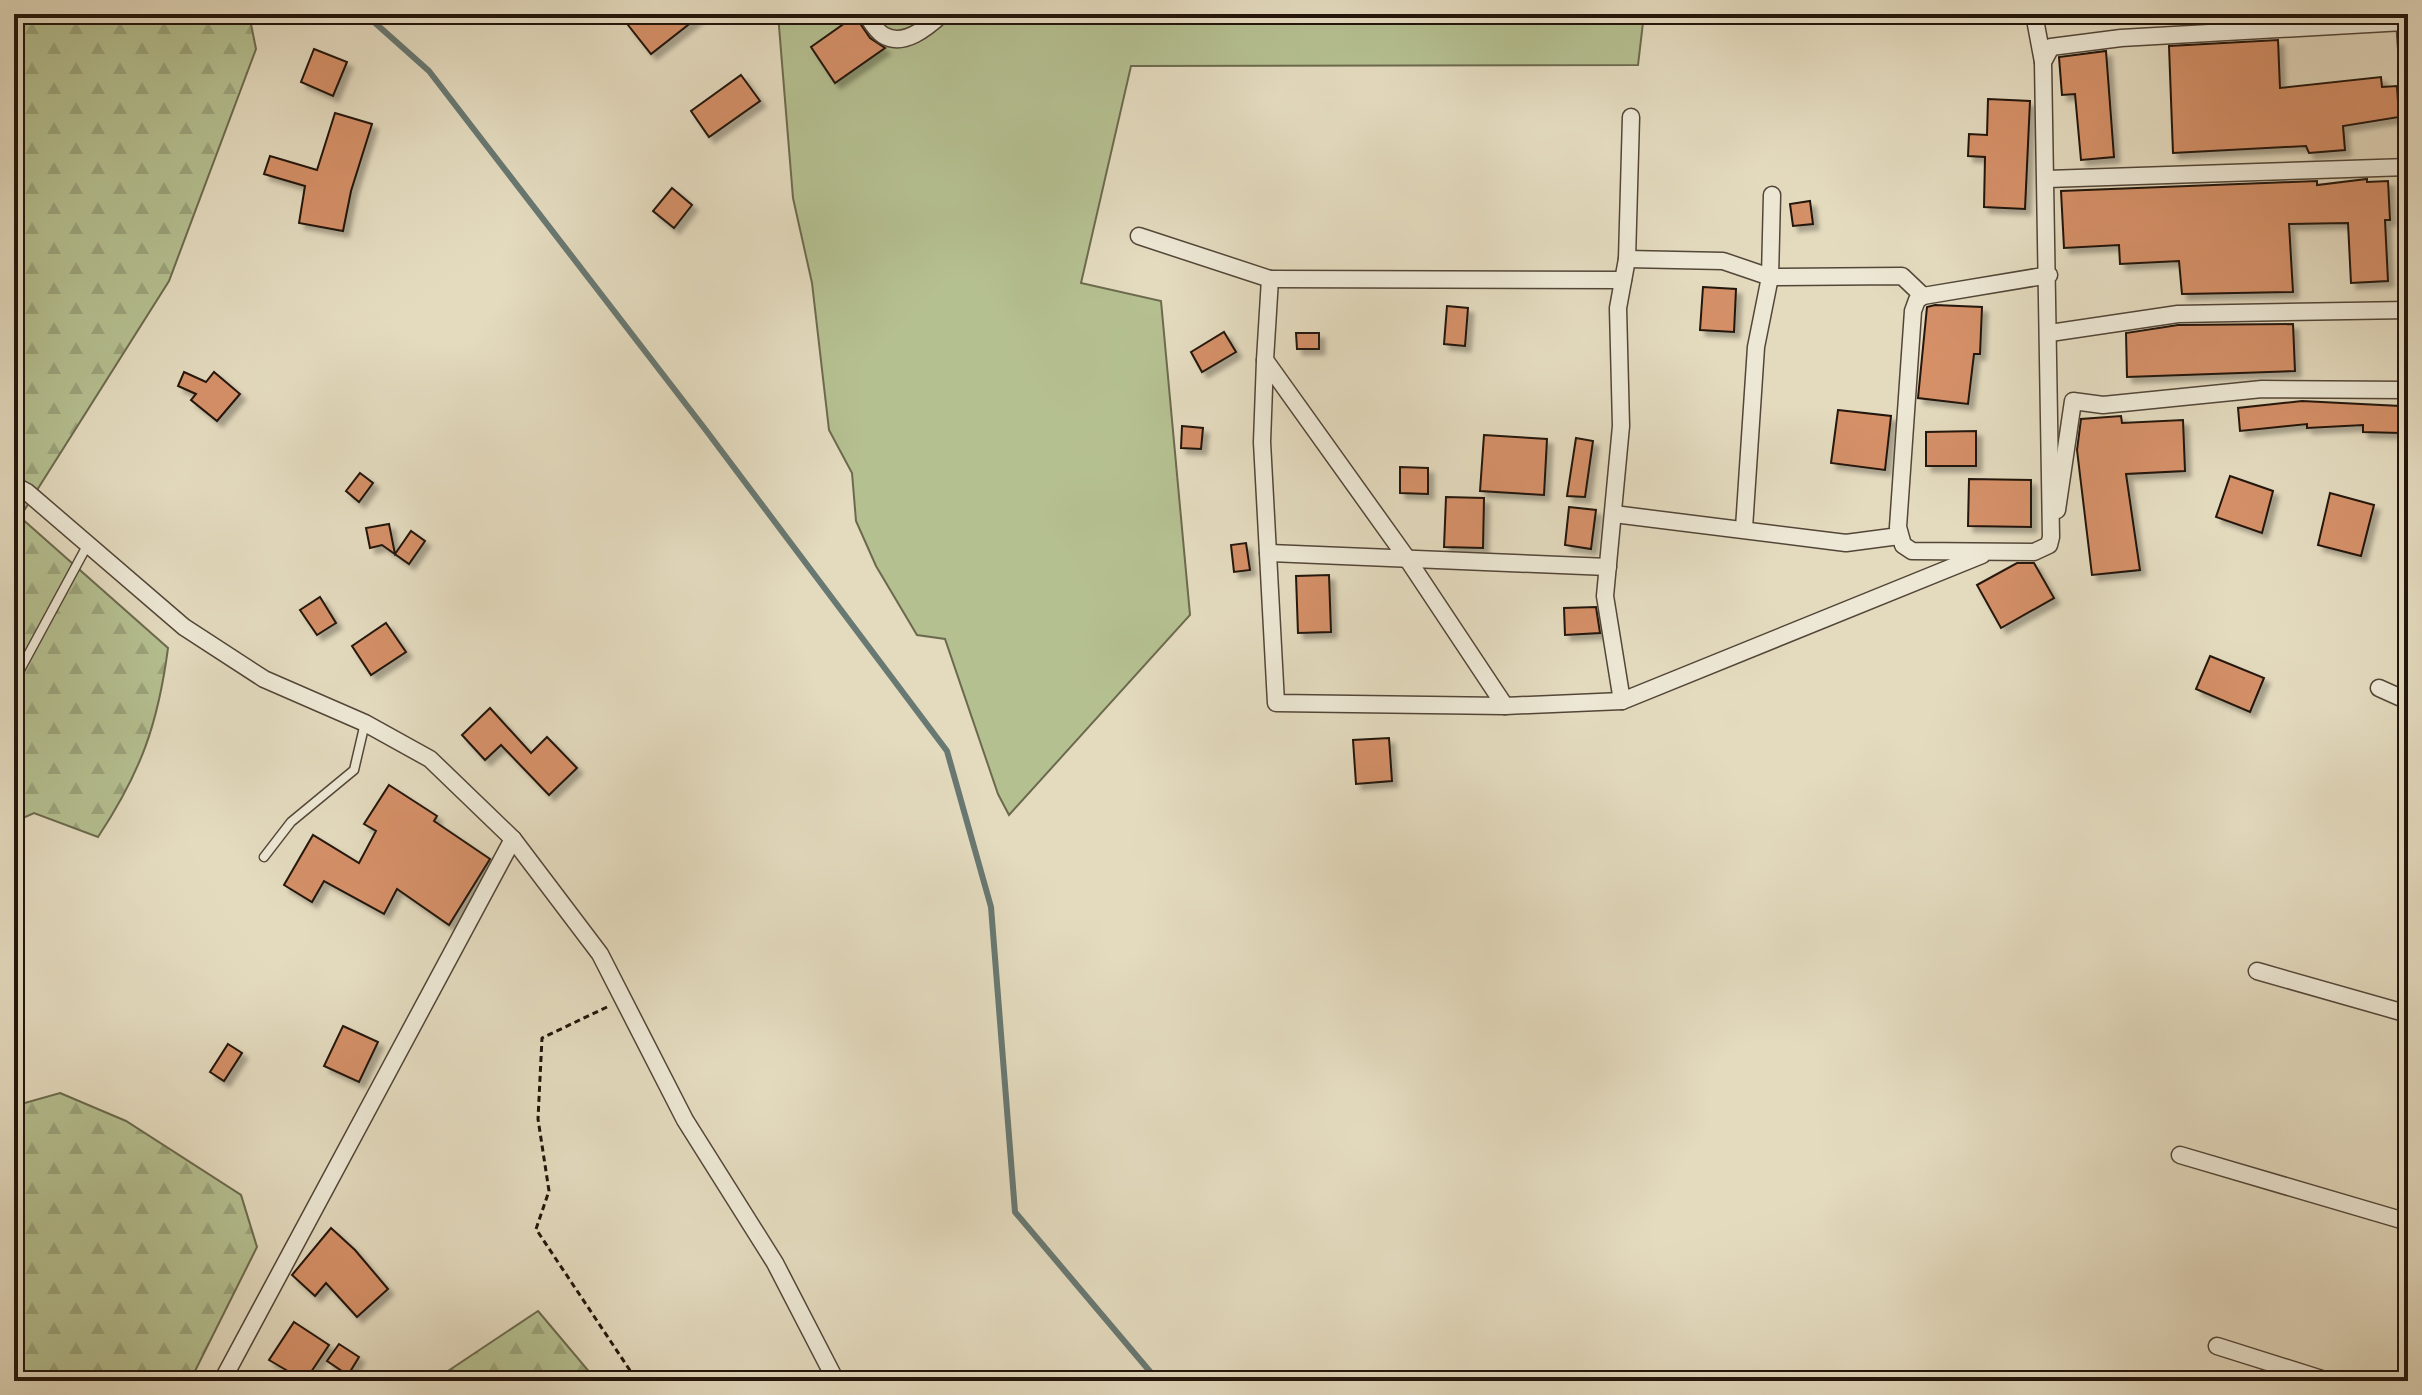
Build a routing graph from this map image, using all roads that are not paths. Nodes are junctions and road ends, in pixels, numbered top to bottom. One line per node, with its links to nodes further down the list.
1 (866, 14): 2 (street)
2 (942, 14)
3 (2034, 14): 6 (street)
4 (2404, 18): 5 (street); 6 (street)
5 (2408, 61): 7 (street)
6 (2043, 62): 10 (street)
7 (2408, 70)
8 (1631, 117): 13 (street)
9 (2408, 167): 10 (street)
10 (2047, 179): 14 (street)
11 (1772, 195): 15 (street)
12 (1139, 236): 16 (street)
13 (1627, 259): 15 (street); 17 (street)
14 (2049, 275): 18 (street); 20 (street)
15 (1770, 277): 18 (street); 25 (street)
16 (1270, 279): 17 (street); 21 (street)
17 (1623, 280): 24 (street)
18 (1923, 296): 27 (street)
19 (2408, 310): 20 (street)
20 (2050, 333): 26 (street)
21 (1265, 360): 30 (street); 31 (street)
22 (2408, 390): 26 (street)
23 (14, 485): 28 (street)
24 (1614, 514): 25 (street); 32 (street)
25 (1744, 528): 27 (street)
26 (2051, 529): 29 (street)
27 (1899, 536): 29 (street)
28 (88, 544): 33 (lane); 38 (street)
29 (1991, 551): 35 (street)
30 (1268, 553): 31 (street); 37 (street)
31 (1406, 557): 32 (street); 37 (street)
32 (1608, 567): 35 (street)
33 (14, 681)
34 (2379, 688): 36 (street)
35 (1622, 701): 37 (street)
36 (2408, 701)
37 (1505, 706)
38 (365, 723): 39 (street); 40 (lane)
39 (513, 839): 46 (street); 47 (street)
40 (264, 857)
41 (2257, 971): 42 (street)
42 (2408, 1014)
43 (2180, 1155): 44 (street)
44 (2408, 1222)
45 (2217, 1346): 48 (street)
46 (222, 1381)
47 (836, 1381)
48 (2328, 1381)

